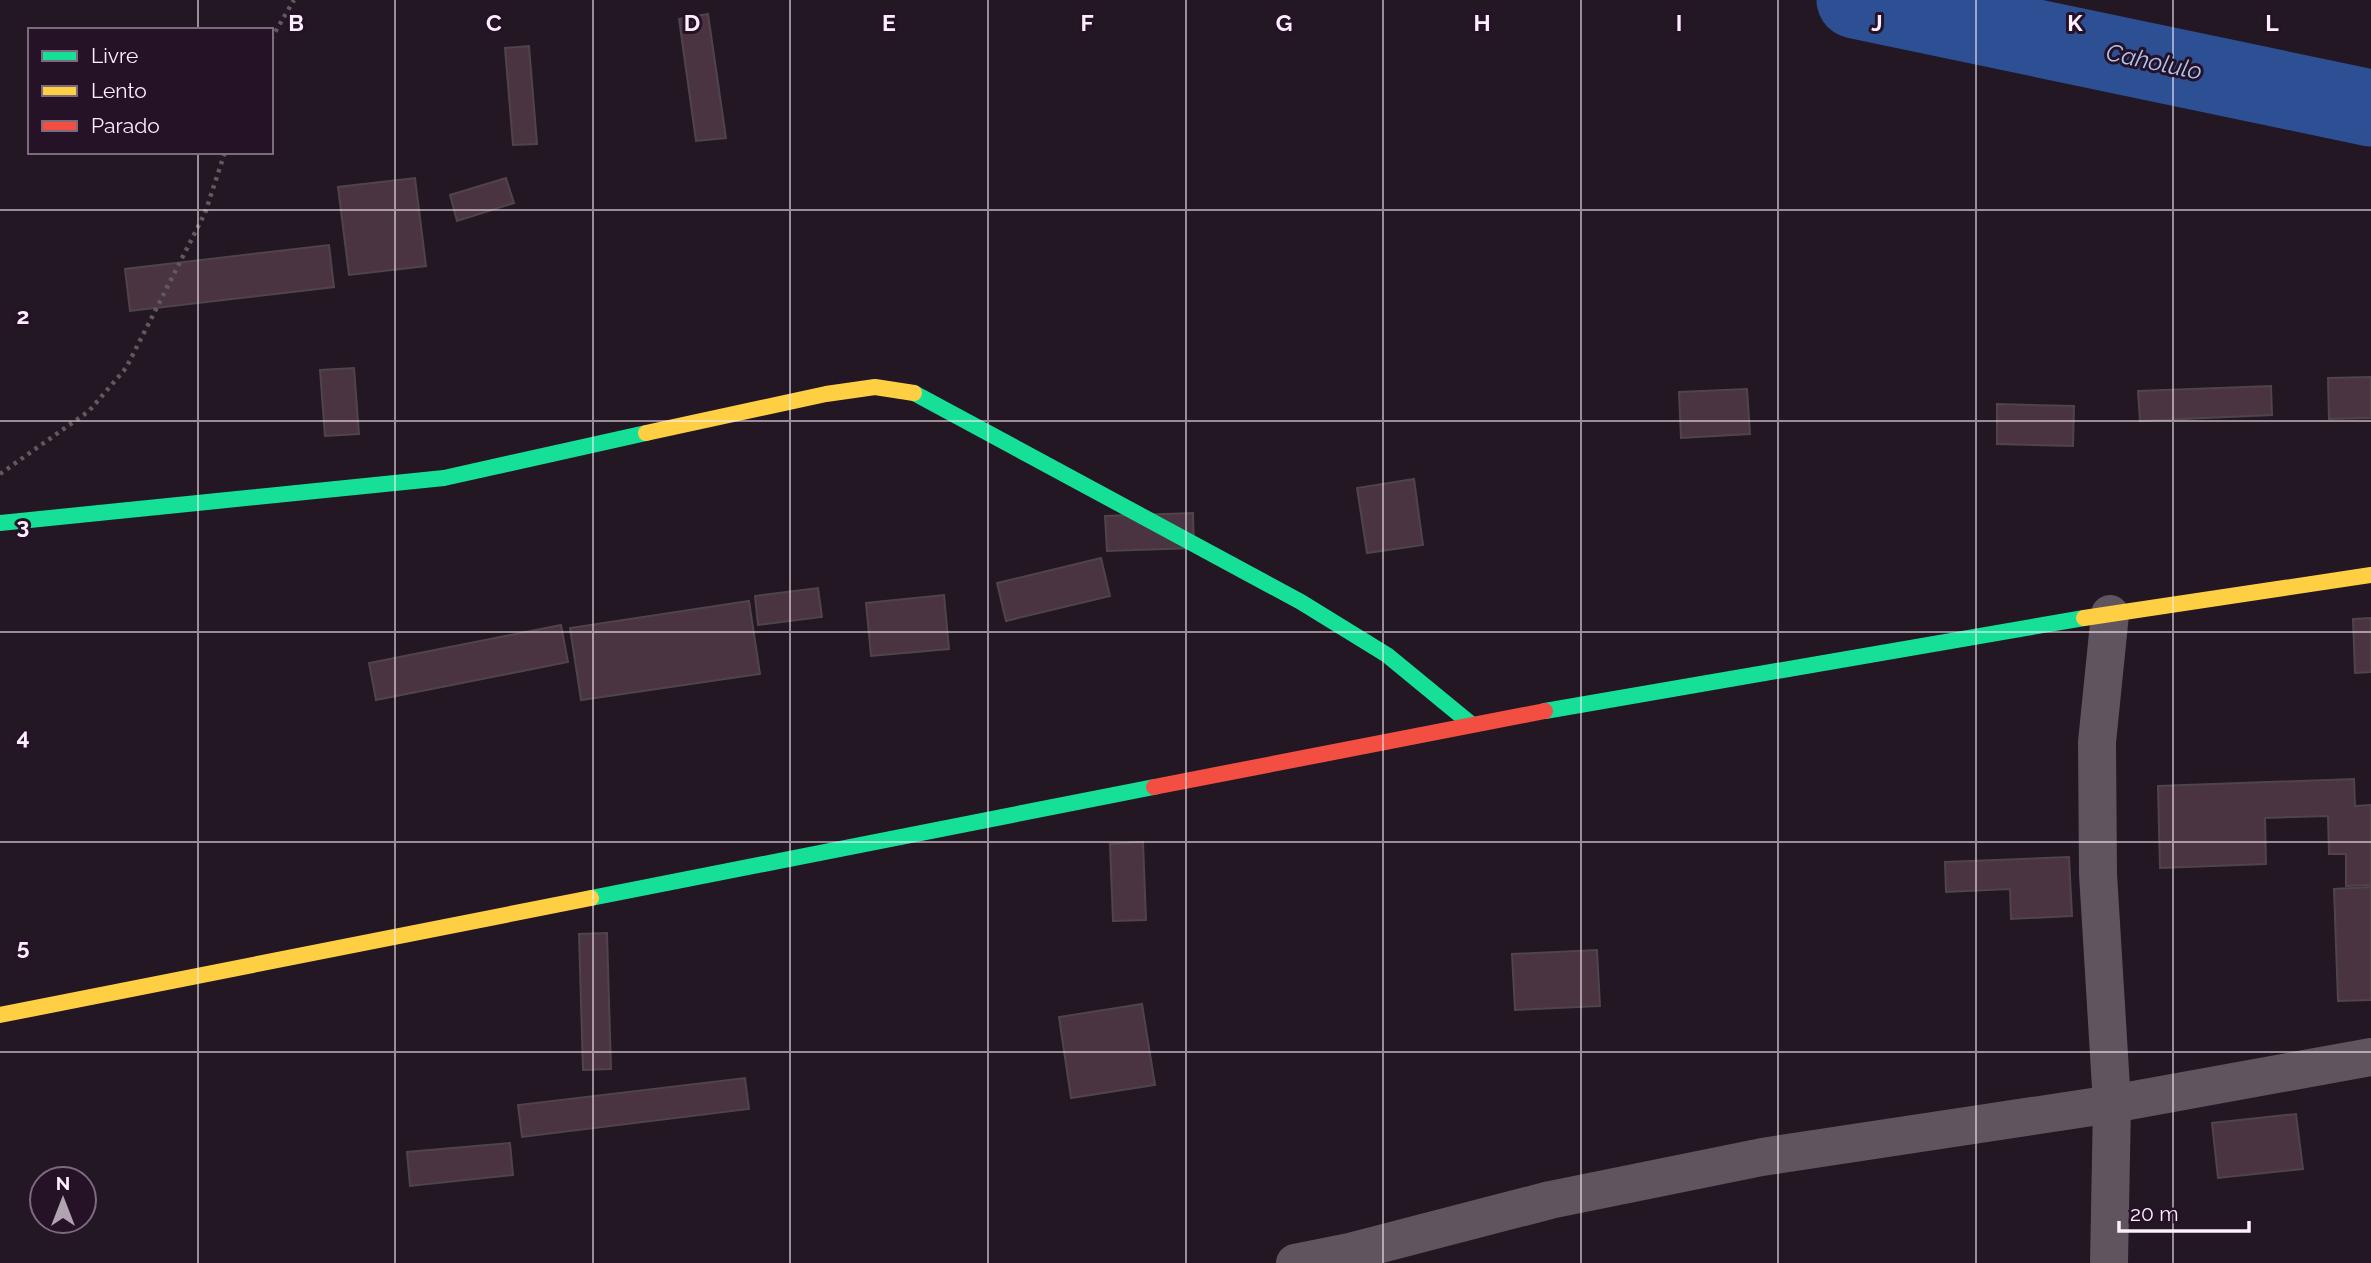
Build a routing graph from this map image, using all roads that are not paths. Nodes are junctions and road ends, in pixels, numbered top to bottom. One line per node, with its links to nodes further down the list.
1 (0, 523): 4 (street)
2 (2371, 575): 3 (street)
3 (2110, 614): 4 (street); 7 (street)
4 (1471, 724): 5 (street)
5 (0, 1015)
6 (2371, 1057): 7 (street)
7 (2112, 1104): 8 (street); 9 (street)
8 (1295, 1263)
9 (2109, 1263)

